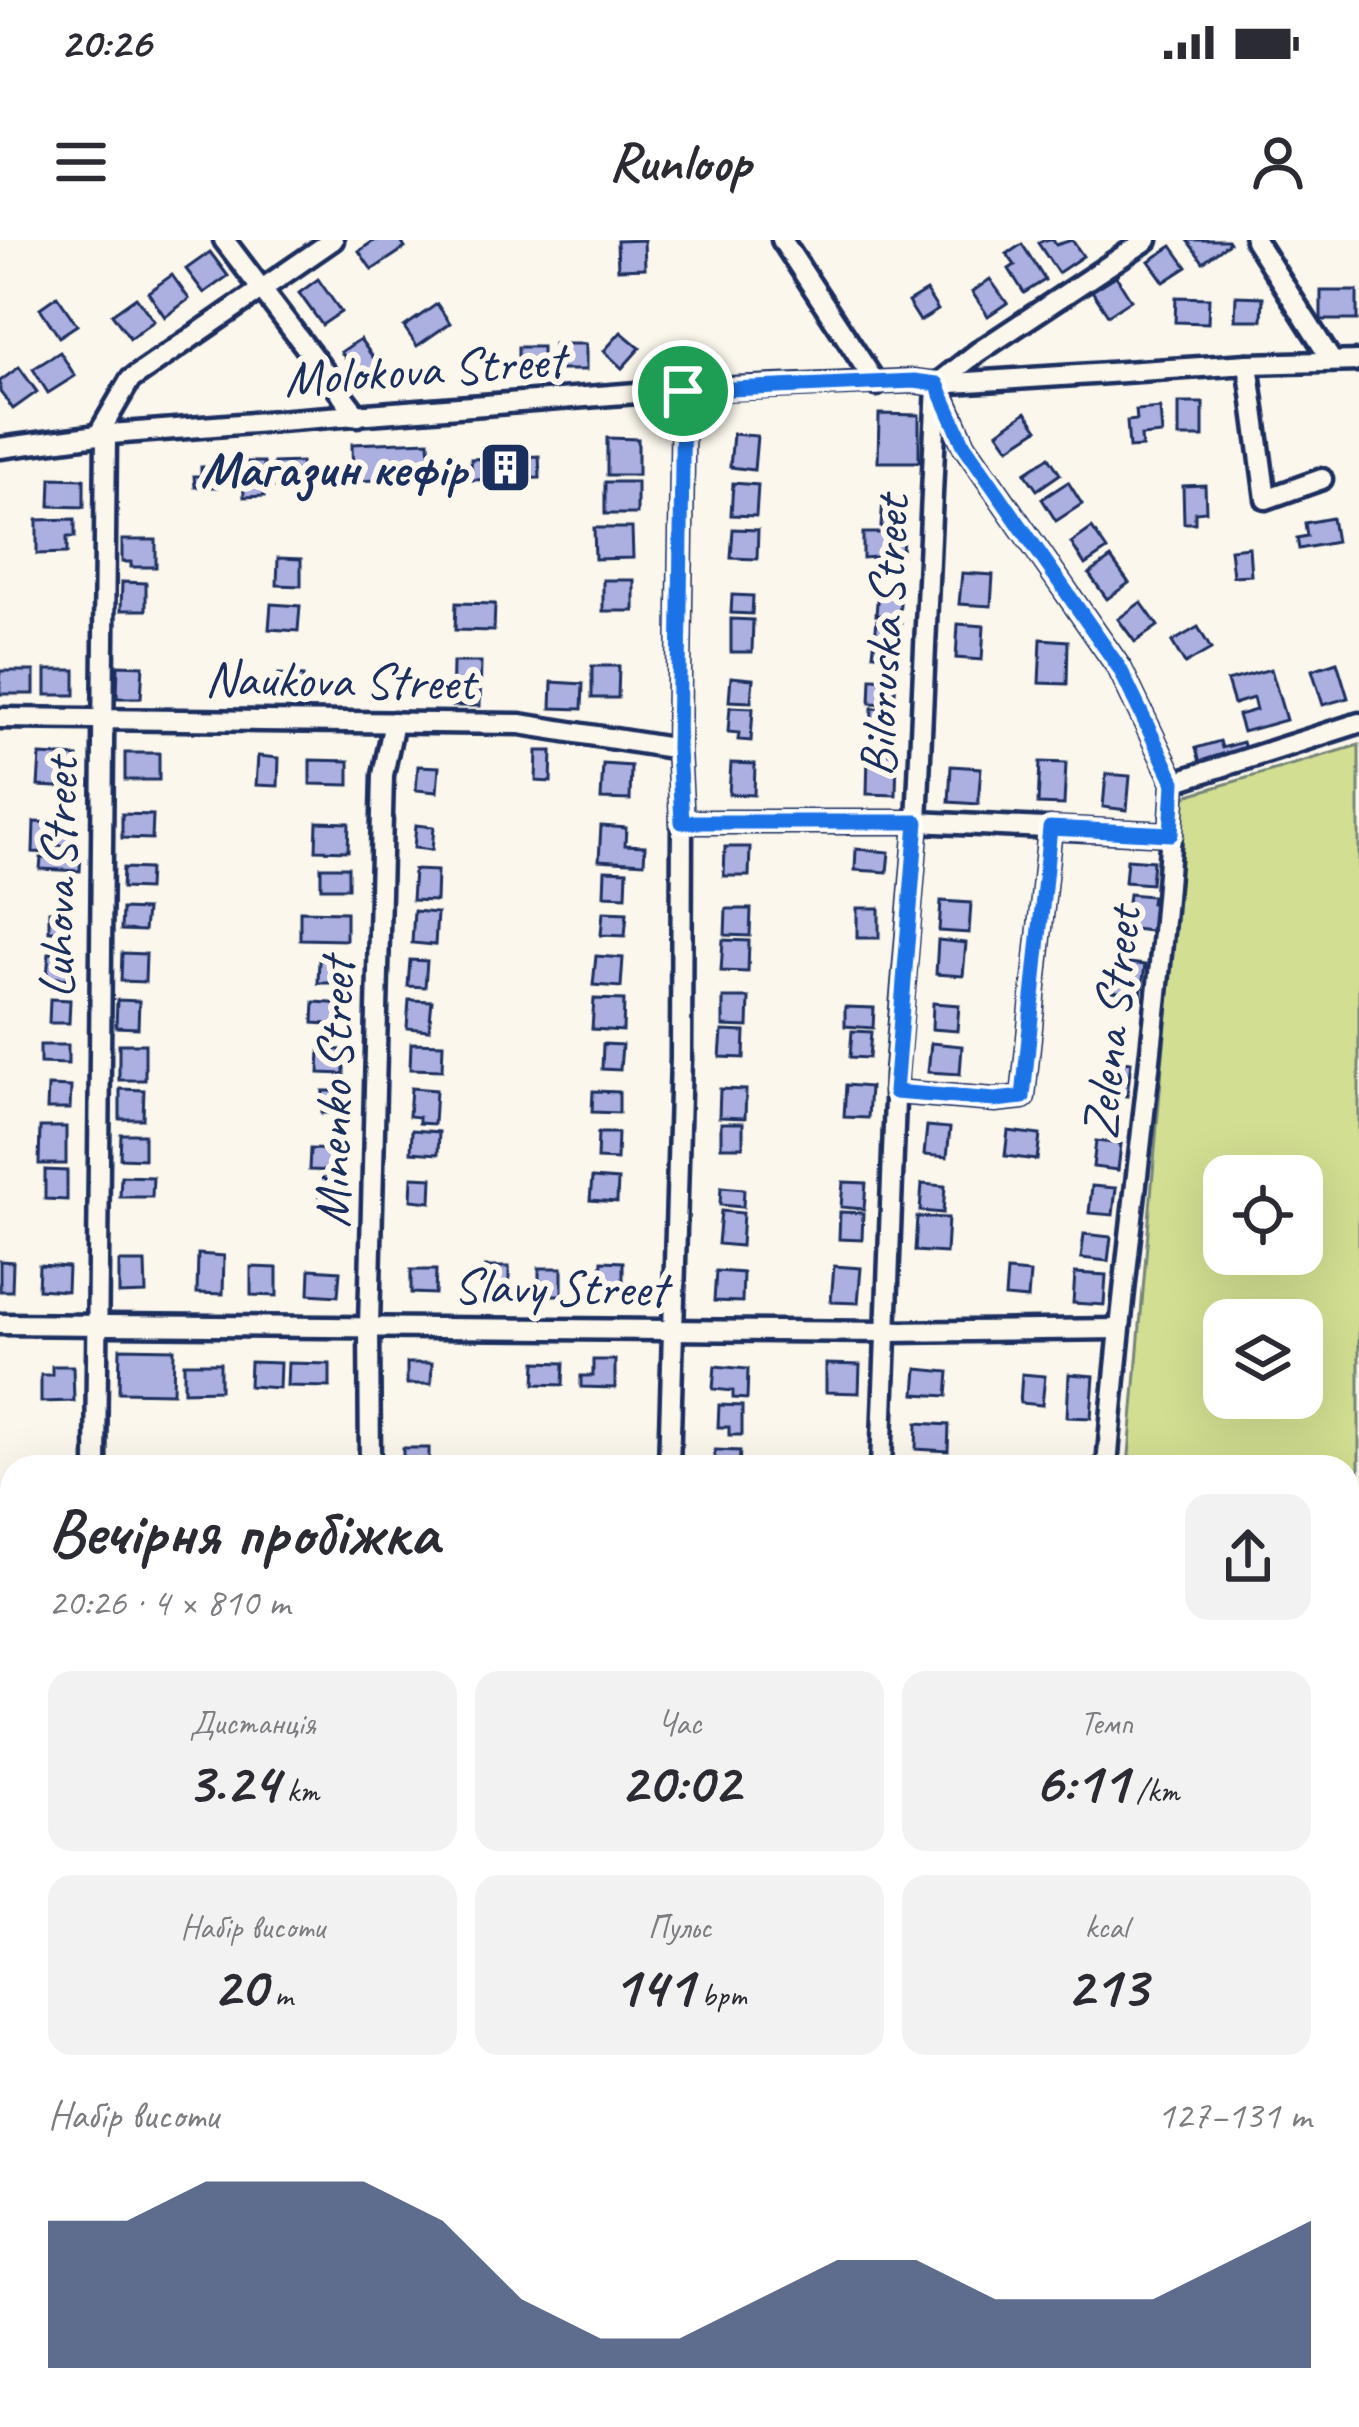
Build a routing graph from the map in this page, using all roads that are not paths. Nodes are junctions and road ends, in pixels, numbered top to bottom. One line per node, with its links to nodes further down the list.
1 (224, 240): 6 (street)
2 (333, 240): 6 (street)
3 (782, 240): 11 (street)
4 (1147, 240): 10 (street)
5 (1255, 240): 8 (street)
6 (259, 291): 13 (street); 14 (street)
7 (1359, 361): 8 (street, Molokova Street)
8 (1333, 362): 9 (street, Molokova Street)
9 (1248, 364): 10 (street, Molokova Street); 16 (street)
10 (937, 384): 11 (street, Molokova Street); 22 (street); 24 (street, Biloruska Street)
11 (877, 385): 12 (street, Molokova Street)
12 (683, 391): 13 (street, Molokova Street); 21 (street)
13 (358, 416): 14 (street, Molokova Street)
14 (102, 435): 15 (street, Molokova Street); 18 (street, Luhova Street)
15 (0, 448)
16 (1322, 479)
17 (0, 718): 18 (street, Naukova Street)
18 (101, 718): 19 (street, Naukova Street); 30 (street, Luhova Street)
19 (394, 722): 21 (street, Naukova Street); 29 (street, Minenko Street)
20 (1359, 723): 22 (street)
21 (678, 749): 23 (street)
22 (1174, 782): 26 (street, Zelena Street)
23 (682, 822): 24 (street); 32 (street)
24 (917, 822): 25 (street); 27 (street, Biloruska Street)
25 (1050, 828): 26 (street); 27 (street)
26 (1171, 834): 31 (street, Zelena Street)
27 (895, 1092): 33 (street, Biloruska Street)
28 (0, 1324): 30 (street, Slavy Street)
29 (369, 1324): 30 (street, Slavy Street); 32 (street, Slavy Street); 35 (street, Minenko Street)
30 (95, 1325): 34 (street, Luhova Street)
31 (1118, 1329): 33 (street, Slavy Street); 38 (street, Zelena Street)
32 (673, 1330): 33 (street, Slavy Street); 36 (street)
33 (889, 1332): 37 (street, Biloruska Street)
34 (96, 1455)
35 (370, 1455)
36 (669, 1455)
37 (882, 1455)
38 (1108, 1455)

